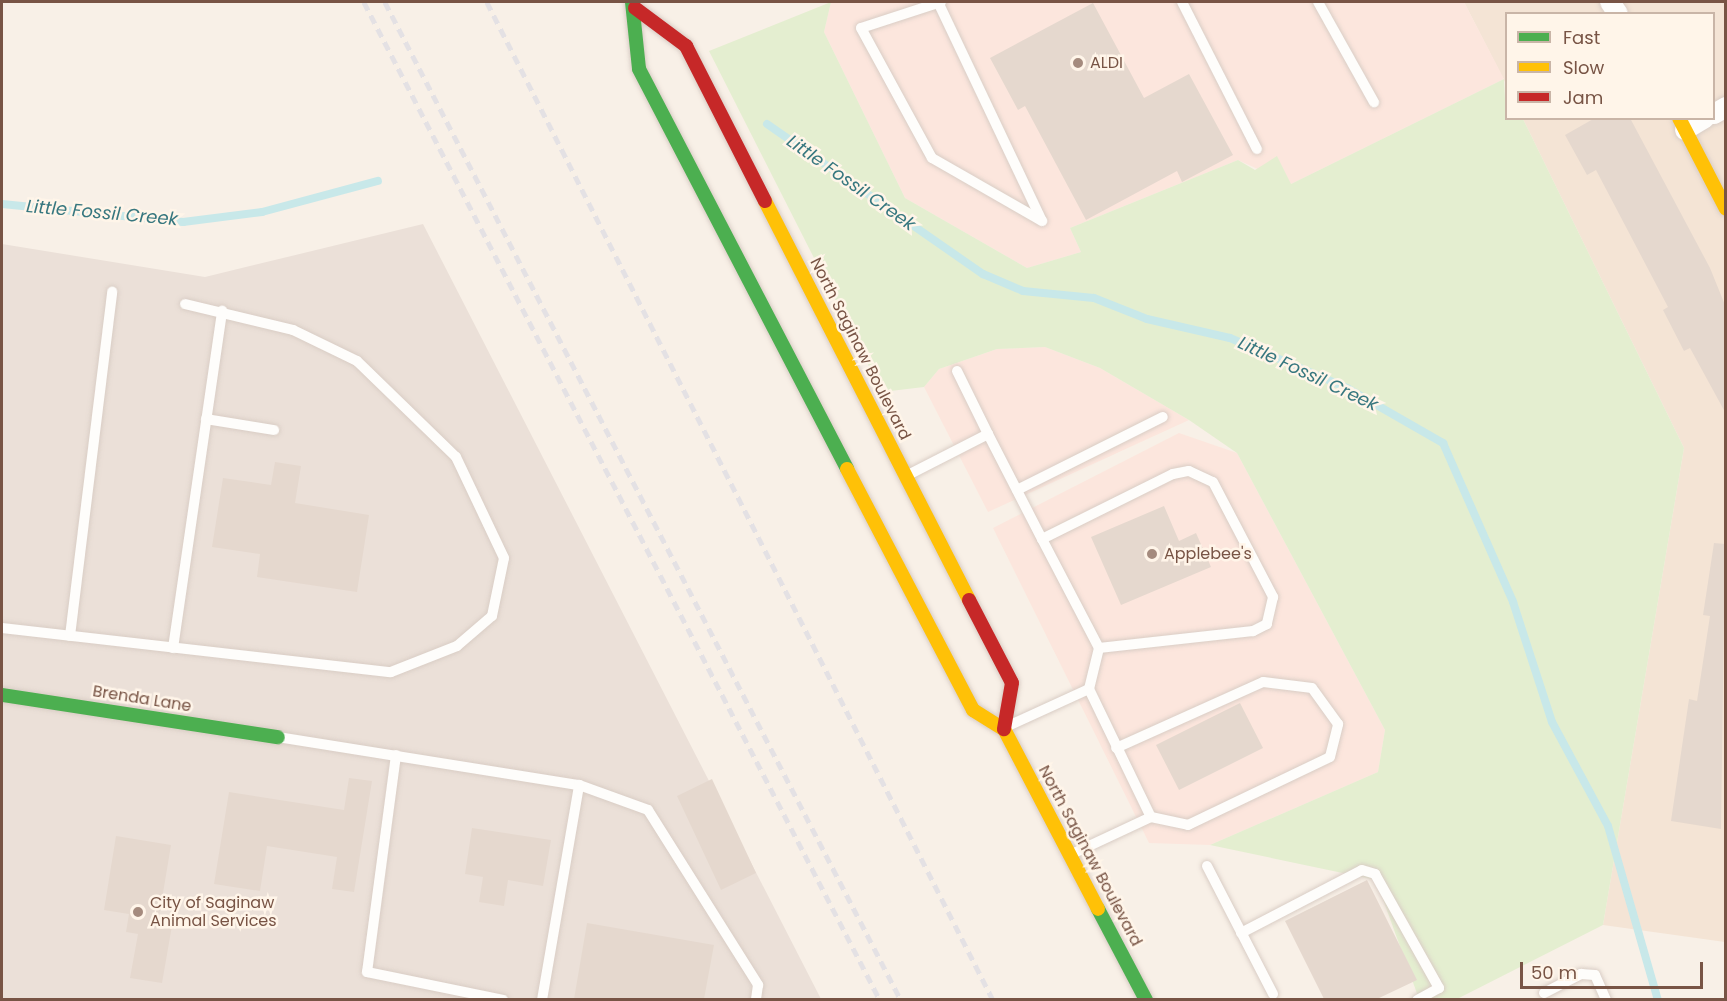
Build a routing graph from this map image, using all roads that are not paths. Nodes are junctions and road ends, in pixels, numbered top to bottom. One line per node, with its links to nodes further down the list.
1 (650, 2): 5 (main road)
2 (939, 2): 2 (lane)
3 (1182, 2): 9 (lane)
4 (1318, 2): 6 (lane)
5 (634, 5): 19 (main road, North Saginaw Boulevard); 28 (main road)
6 (1374, 102)
7 (1697, 120): 8 (street)
8 (1682, 124): 10 (main road)
9 (1257, 149)
10 (1725, 208)
11 (112, 292): 23 (lane)
12 (185, 304): 13 (lane)
13 (222, 311): 16 (lane); 24 (lane)
14 (957, 370): 18 (lane)
15 (1163, 417): 20 (lane)
16 (206, 420): 17 (lane); 24 (lane)
17 (274, 430)
18 (988, 434): 19 (lane); 20 (lane)
19 (906, 476): 28 (main road, North Saginaw Boulevard)
20 (1017, 490): 21 (lane)
21 (1042, 539): 25 (lane); 25 (lane)
22 (2, 628): 23 (lane)
23 (70, 636): 24 (lane)
24 (173, 648)
25 (1099, 648): 26 (lane)
26 (1089, 689): 28 (lane); 30 (lane)
27 (2, 695): 29 (main road, Brenda Lane)
28 (1004, 729): 34 (main road, North Saginaw Boulevard)
29 (278, 737): 31 (lane)
30 (1116, 748): 33 (lane); 33 (lane)
31 (396, 755): 32 (lane); 39 (lane)
32 (579, 786): 40 (lane); 41 (lane)
33 (1151, 817): 34 (lane)
34 (1071, 855): 42 (main road, North Saginaw Boulevard)
35 (1207, 866): 36 (lane)
36 (1242, 933): 38 (lane); 44 (lane)
37 (1544, 993): 45 (lane)
38 (1275, 997): 43 (lane)
39 (503, 999)
40 (542, 999)
41 (756, 999)
42 (1146, 999)
43 (1262, 999)
44 (1417, 999)
45 (1606, 999)

